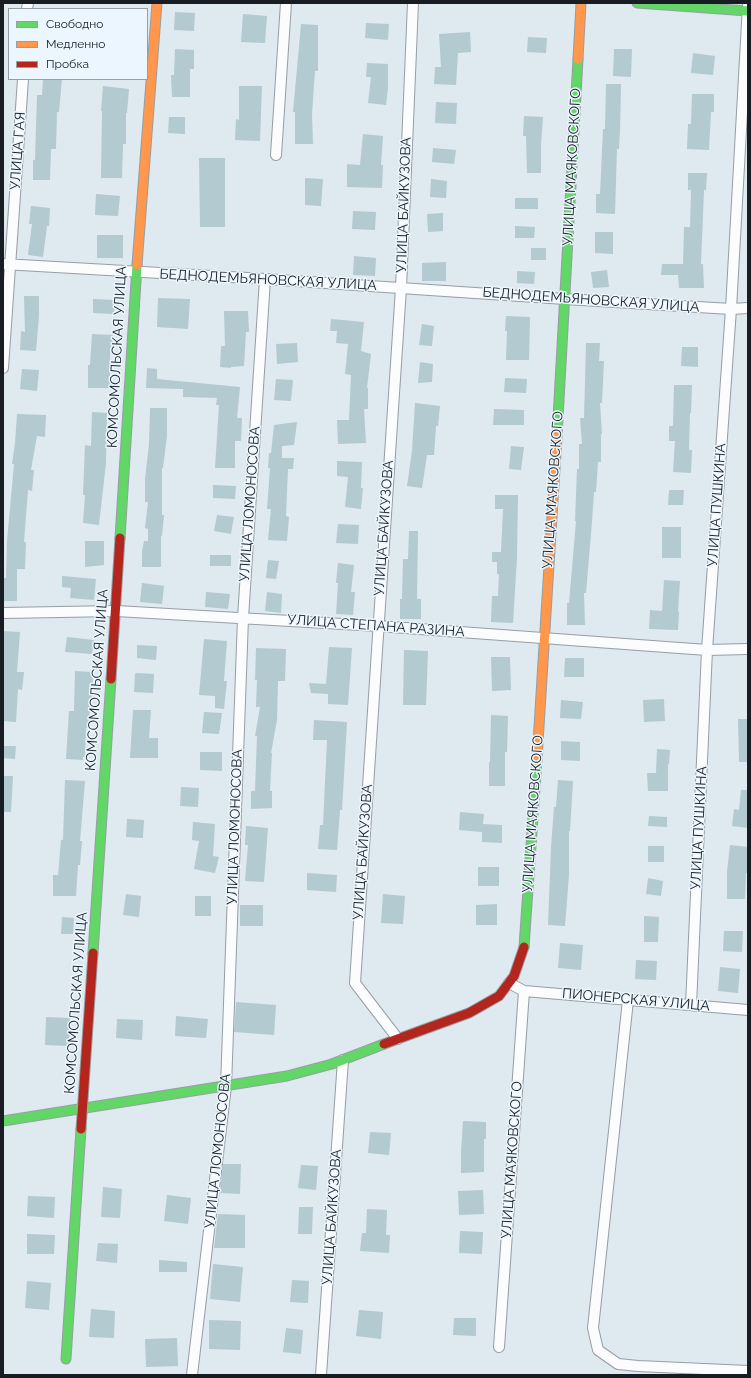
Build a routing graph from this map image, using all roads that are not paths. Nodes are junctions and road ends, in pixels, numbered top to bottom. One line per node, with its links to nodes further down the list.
1 (157, 3): 11 (street, КОМСОМОЛЬСКАЯ УЛИЦА)
2 (286, 3): 9 (street)
3 (413, 3): 13 (street, УЛИЦА БАЙКУЗОВА)
4 (581, 3): 14 (street, УЛИЦА МАЯКОВСКОГО)
5 (637, 3): 7 (street)
6 (748, 5): 7 (street, УЛИЦА ПУШКИНА)
7 (748, 11): 16 (street, УЛИЦА ПУШКИНА)
8 (23, 80): 10 (street, УЛИЦА ГАЯ)
9 (276, 155)
10 (7, 264): 11 (street, БЕДНОДЕМЬЯНОВСКАЯ УЛИЦА); 17 (street, УЛИЦА ГАЯ)
11 (136, 272): 12 (street, БЕДНОДЕМЬЯНОВСКАЯ УЛИЦА); 18 (street, КОМСОМОЛЬСКАЯ УЛИЦА)
12 (265, 279): 13 (street, БЕДНОДЕМЬЯНОВСКАЯ УЛИЦА); 20 (street, УЛИЦА ЛОМОНОСОВА)
13 (401, 288): 14 (street, БЕДНОДЕМЬЯНОВСКАЯ УЛИЦА); 21 (street, УЛИЦА БАЙКУЗОВА)
14 (565, 299): 16 (street, БЕДНОДЕМЬЯНОВСКАЯ УЛИЦА); 22 (street, УЛИЦА МАЯКОВСКОГО)
15 (748, 308): 16 (street, БЕДНОДЕМЬЯНОВСКАЯ УЛИЦА)
16 (731, 309): 24 (street, УЛИЦА ПУШКИНА)
17 (3, 368)
18 (116, 611): 19 (street, УЛИЦА СТЕПАНА РАЗИНА); 20 (street, УЛИЦА СТЕПАНА РАЗИНА); 33 (street, КОМСОМОЛЬСКАЯ УЛИЦА)
19 (3, 613)
20 (243, 618): 21 (street, УЛИЦА СТЕПАНА РАЗИНА); 32 (street, УЛИЦА ЛОМОНОСОВА)
21 (378, 626): 22 (street, УЛИЦА СТЕПАНА РАЗИНА); 30 (street, УЛИЦА БАЙКУЗОВА)
22 (543, 637): 24 (street, УЛИЦА СТЕПАНА РАЗИНА); 25 (street, УЛИЦА МАЯКОВСКОГО)
23 (748, 649): 24 (street, УЛИЦА СТЕПАНА РАЗИНА)
24 (707, 650): 28 (street, УЛИЦА ПУШКИНА)
25 (511, 979): 26 (street); 30 (street)
26 (524, 991): 27 (street, ПИОНЕРСКАЯ УЛИЦА); 35 (street, УЛИЦА МАЯКОВСКОГО)
27 (628, 1000): 28 (street, ПИОНЕРСКАЯ УЛИЦА); 37 (street)
28 (691, 1005): 29 (street, ПИОНЕРСКАЯ УЛИЦА)
29 (748, 1010)
30 (398, 1039): 31 (street)
31 (343, 1060): 32 (street); 39 (street, УЛИЦА БАЙКУЗОВА)
32 (226, 1086): 33 (street); 38 (street, УЛИЦА ЛОМОНОСОВА)
33 (83, 1108): 34 (street); 36 (street, КОМСОМОЛЬСКАЯ УЛИЦА)
34 (3, 1121)
35 (499, 1347)
36 (66, 1359)
37 (748, 1371)
38 (192, 1375)
39 (321, 1375)

